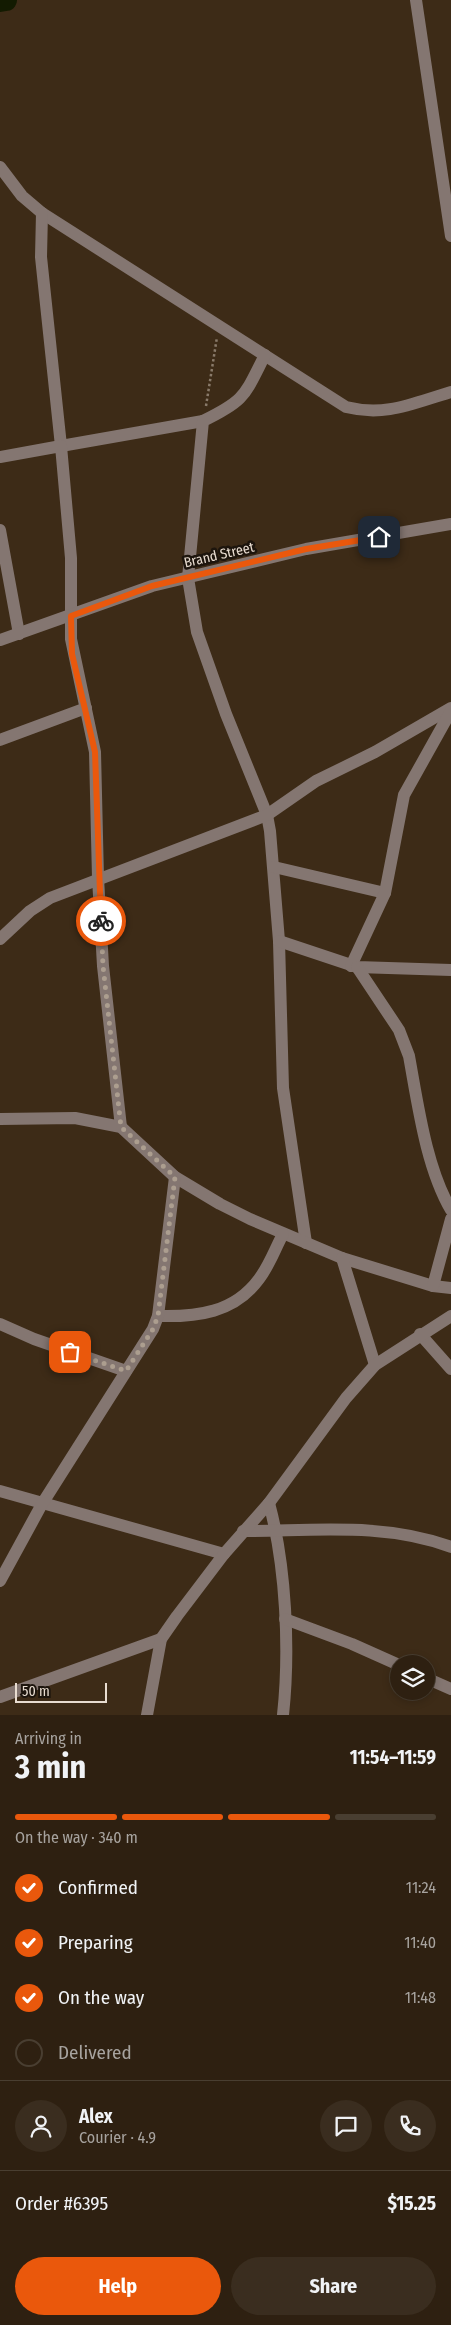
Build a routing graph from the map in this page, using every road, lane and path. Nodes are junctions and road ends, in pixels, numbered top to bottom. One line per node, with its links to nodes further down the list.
1 (416, 0): 4 (street)
2 (0, 167): 3 (street)
3 (42, 213): 5 (street); 9 (street)
4 (451, 236)
5 (219, 326): 6 (street); 8 (path)
6 (265, 355): 7 (street); 8 (street)
7 (451, 392)
8 (203, 421): 9 (street); 13 (street)
9 (62, 446): 10 (street); 14 (street)
10 (0, 457)
11 (451, 524): 13 (street, Brand Street)
12 (0, 530): 15 (street)
13 (188, 578): 14 (street, Brand Street); 20 (street)
14 (71, 616): 15 (street, Brand Street); 17 (street)
15 (19, 634): 16 (street, Brand Street)
16 (0, 640)
17 (86, 708): 19 (street); 22 (street)
18 (451, 710): 20 (street); 23 (street)
19 (0, 740)
20 (267, 815): 21 (street); 22 (street)
21 (274, 867): 23 (street); 25 (street)
22 (98, 878): 24 (street); 29 (street)
23 (385, 893): 26 (street)
24 (0, 939)
25 (279, 941): 26 (street); 34 (street)
26 (354, 966): 27 (street); 31 (street)
27 (451, 970)
28 (0, 1119): 29 (street)
29 (121, 1127): 30 (street)
30 (175, 1177): 33 (street); 38 (street)
31 (451, 1210)
32 (451, 1219): 36 (street)
33 (282, 1234): 34 (street); 38 (street)
34 (306, 1242): 35 (street)
35 (342, 1258): 36 (street); 42 (street)
36 (433, 1286): 37 (street)
37 (451, 1288)
38 (158, 1316): 44 (street)
39 (451, 1316): 41 (street)
40 (0, 1324): 44 (street)
41 (420, 1334): 42 (street); 43 (street)
42 (375, 1365): 46 (street)
43 (451, 1369)
44 (126, 1371): 47 (street)
45 (0, 1491): 47 (street)
46 (268, 1503): 48 (street); 49 (street)
47 (42, 1504): 51 (street); 52 (street)
48 (243, 1531): 49 (street); 51 (street)
49 (276, 1531): 50 (street); 53 (street)
50 (451, 1547)
51 (224, 1554): 54 (street)
52 (0, 1581)
53 (285, 1619): 55 (street); 60 (street)
54 (161, 1639): 58 (street); 59 (street)
55 (390, 1662)
56 (435, 1682): 57 (street)
57 (451, 1689)
58 (0, 1697)
59 (147, 1715)
60 (283, 1715)

